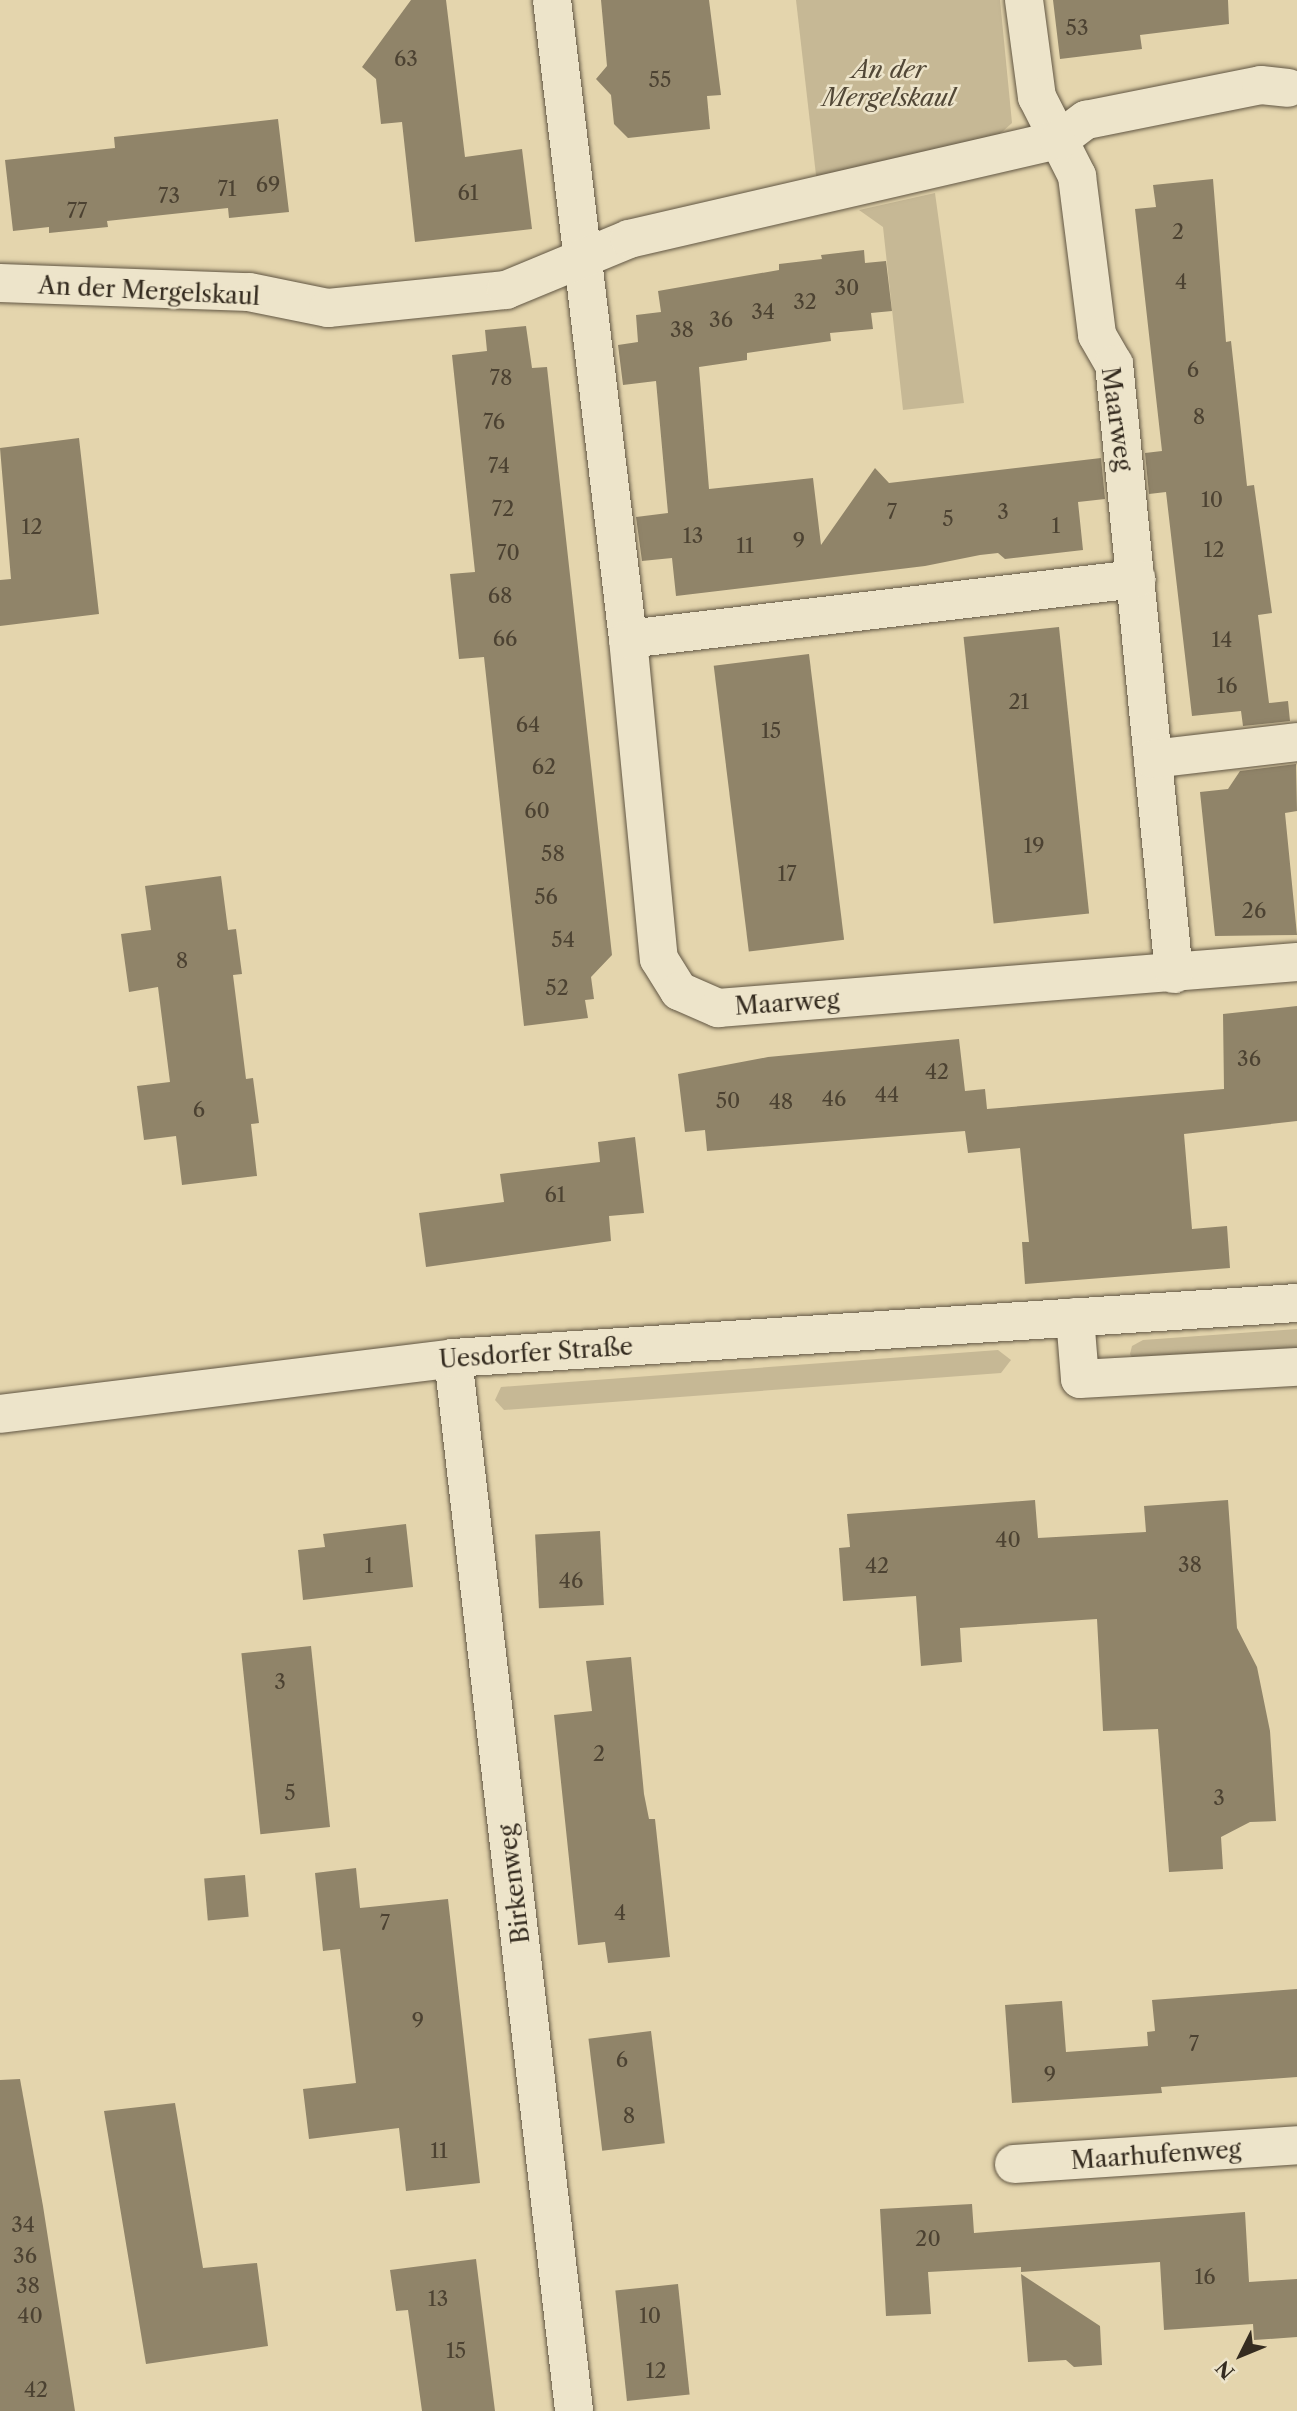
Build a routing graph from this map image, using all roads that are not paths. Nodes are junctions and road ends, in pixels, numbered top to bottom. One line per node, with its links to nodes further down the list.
1 (552, 0): 5 (street)
2 (1024, 0): 4 (street, Maarweg)
3 (1288, 88): 4 (street, An der Mergelskaul)
4 (1059, 141): 5 (street, An der Mergelskaul); 7 (street, Maarweg)
5 (584, 258): 6 (street, An der Mergelskaul); 8 (street, Maarweg)
6 (0, 283)
7 (1136, 579): 8 (street); 10 (street, Maarweg)
8 (628, 639): 12 (street, Maarweg)
9 (1297, 742): 10 (street)
10 (1153, 760): 12 (street, Maarweg)
11 (1297, 962): 12 (street, Maarweg)
12 (1174, 974)
13 (1297, 1303): 14 (street, Uesdorfer Straße)
14 (1075, 1317): 15 (street, Uesdorfer Straße); 16 (street)
15 (453, 1358): 17 (street, Uesdorfer Straße); 20 (street, Birkenweg)
16 (1297, 1367)
17 (0, 1414)
18 (1297, 2146): 19 (street, Maarhufenweg)
19 (1014, 2164)
20 (574, 2411)

